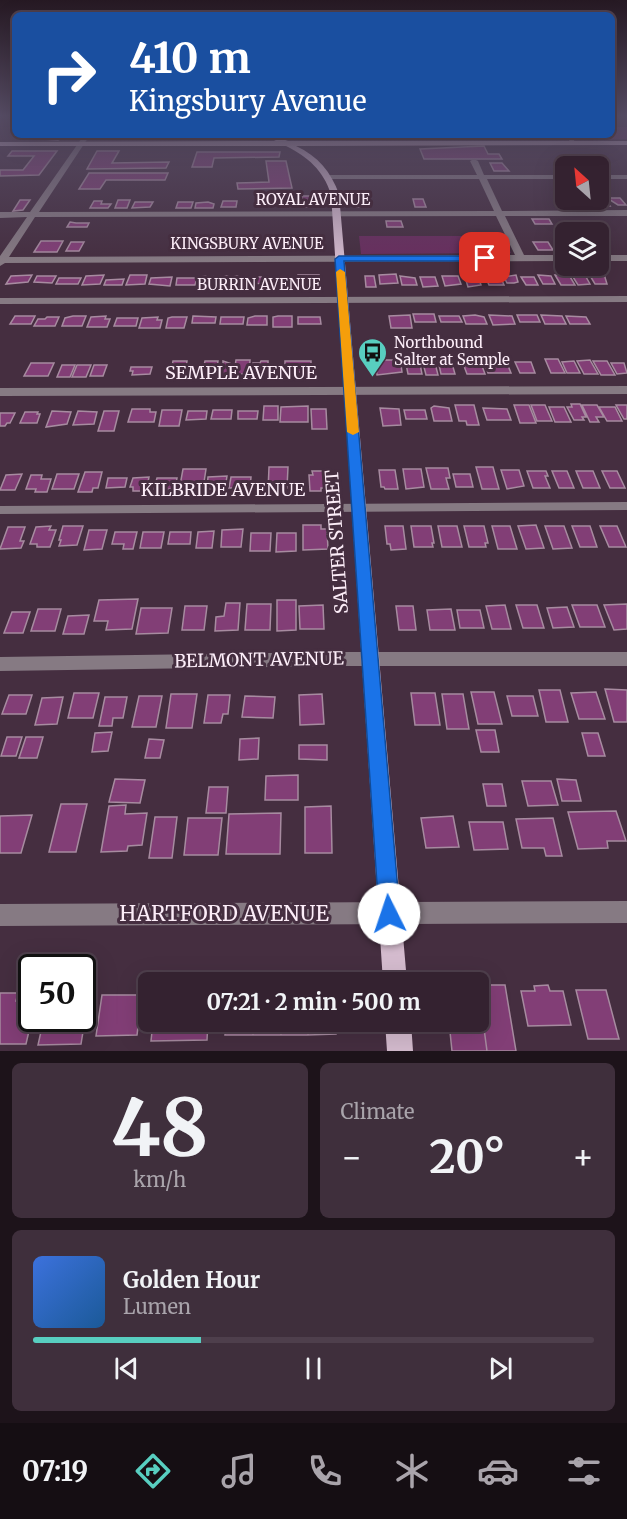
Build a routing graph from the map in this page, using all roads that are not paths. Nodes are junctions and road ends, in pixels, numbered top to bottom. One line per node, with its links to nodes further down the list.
1 (67, 165): 13 (street)
2 (318, 165): 4 (main road)
3 (476, 165): 5 (street)
4 (330, 177): 5 (street); 9 (main road, SALTER STREET)
5 (483, 177): 6 (street); 10 (street)
6 (555, 177)
7 (609, 177): 8 (street)
8 (627, 177)
9 (336, 213): 10 (street, ROYAL AVENUE); 13 (street, ROYAL AVENUE); 18 (main road, SALTER STREET)
10 (500, 213): 11 (street, ROYAL AVENUE); 14 (street)
11 (627, 213)
12 (0, 215): 13 (street, ROYAL AVENUE)
13 (33, 215): 19 (street)
14 (521, 258): 15 (street, KINGSBURY AVENUE); 18 (street, KINGSBURY AVENUE)
15 (555, 258)
16 (609, 258): 17 (street)
17 (627, 258)
18 (339, 259): 19 (street, KINGSBURY AVENUE); 21 (main road, SALTER STREET)
19 (1, 261)
20 (627, 299): 21 (street, BURRIN AVENUE)
21 (343, 300): 22 (street, BURRIN AVENUE); 24 (main road, SALTER STREET)
22 (0, 301)
23 (627, 390): 24 (street, SEMPLE AVENUE)
24 (350, 391): 25 (street, SEMPLE AVENUE); 27 (main road, SALTER STREET)
25 (0, 392)
26 (627, 506): 27 (street, KILBRIDE AVENUE)
27 (358, 508): 28 (street, KILBRIDE AVENUE); 29 (main road, SALTER STREET)
28 (0, 510)
29 (370, 659): 30 (street, BELMONT AVENUE); 31 (street, BELMONT AVENUE); 33 (main road, SALTER STREET)
30 (627, 659)
31 (0, 664)
32 (627, 912): 33 (street, HARTFORD AVENUE)
33 (389, 914): 34 (street, HARTFORD AVENUE); 35 (main road, SALTER STREET)
34 (0, 915)
35 (394, 972)
36 (399, 1032): 37 (main road)
37 (400, 1051)

